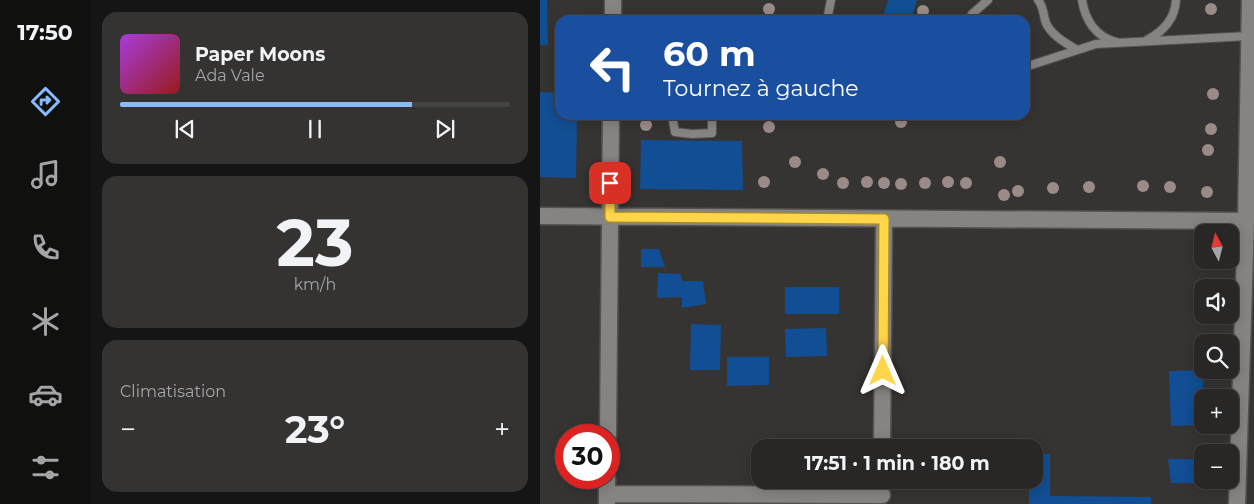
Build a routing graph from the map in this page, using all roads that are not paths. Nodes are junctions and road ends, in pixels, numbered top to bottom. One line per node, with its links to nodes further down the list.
1 (613, 0): 8 (street)
2 (831, 0): 9 (lane)
3 (988, 0): 10 (lane)
4 (1038, 0): 14 (lane)
5 (1082, 0): 12 (lane)
6 (1176, 0): 13 (lane)
7 (1250, 0): 11 (street)
8 (613, 15)
9 (828, 15)
10 (972, 15)
11 (1249, 36): 13 (lane); 16 (street)
12 (1129, 42): 13 (lane); 14 (lane)
13 (1144, 42)
14 (1077, 50): 15 (lane)
15 (1030, 65)
16 (1251, 96): 23 (street)
17 (611, 120): 21 (street)
18 (673, 120): 19 (lane)
19 (712, 120)
20 (540, 216): 21 (street)
21 (610, 217): 22 (street); 24 (street)
22 (884, 219): 23 (street); 25 (street)
23 (1246, 221): 28 (street)
24 (608, 424)
25 (882, 439)
26 (882, 493): 27 (street)
27 (607, 499)
28 (1237, 504)

